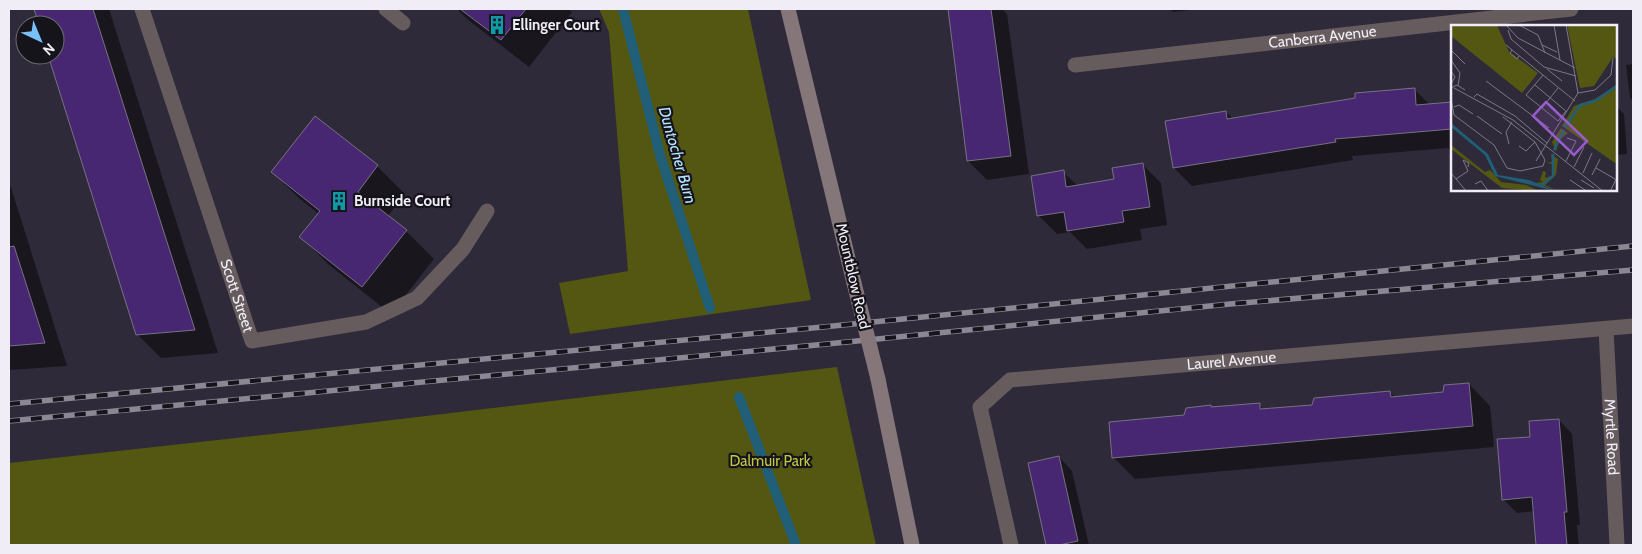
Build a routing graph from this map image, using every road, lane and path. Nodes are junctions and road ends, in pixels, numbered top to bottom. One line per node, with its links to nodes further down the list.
1 (142, 9): 8 (street, Scott Street)
2 (386, 9): 6 (street)
3 (788, 9): 11 (street, Mountblow Road, bridge)
4 (1571, 9): 5 (street, Canberra Avenue)
5 (1535, 11): 7 (street, Canberra Avenue)
6 (403, 23)
7 (1075, 65)
8 (487, 211)
9 (1633, 326): 10 (street, Laurel Avenue)
10 (1606, 328): 12 (street, Laurel Avenue); 13 (street, Myrtle Road)
11 (912, 545)
12 (1011, 545)
13 (1616, 545)

